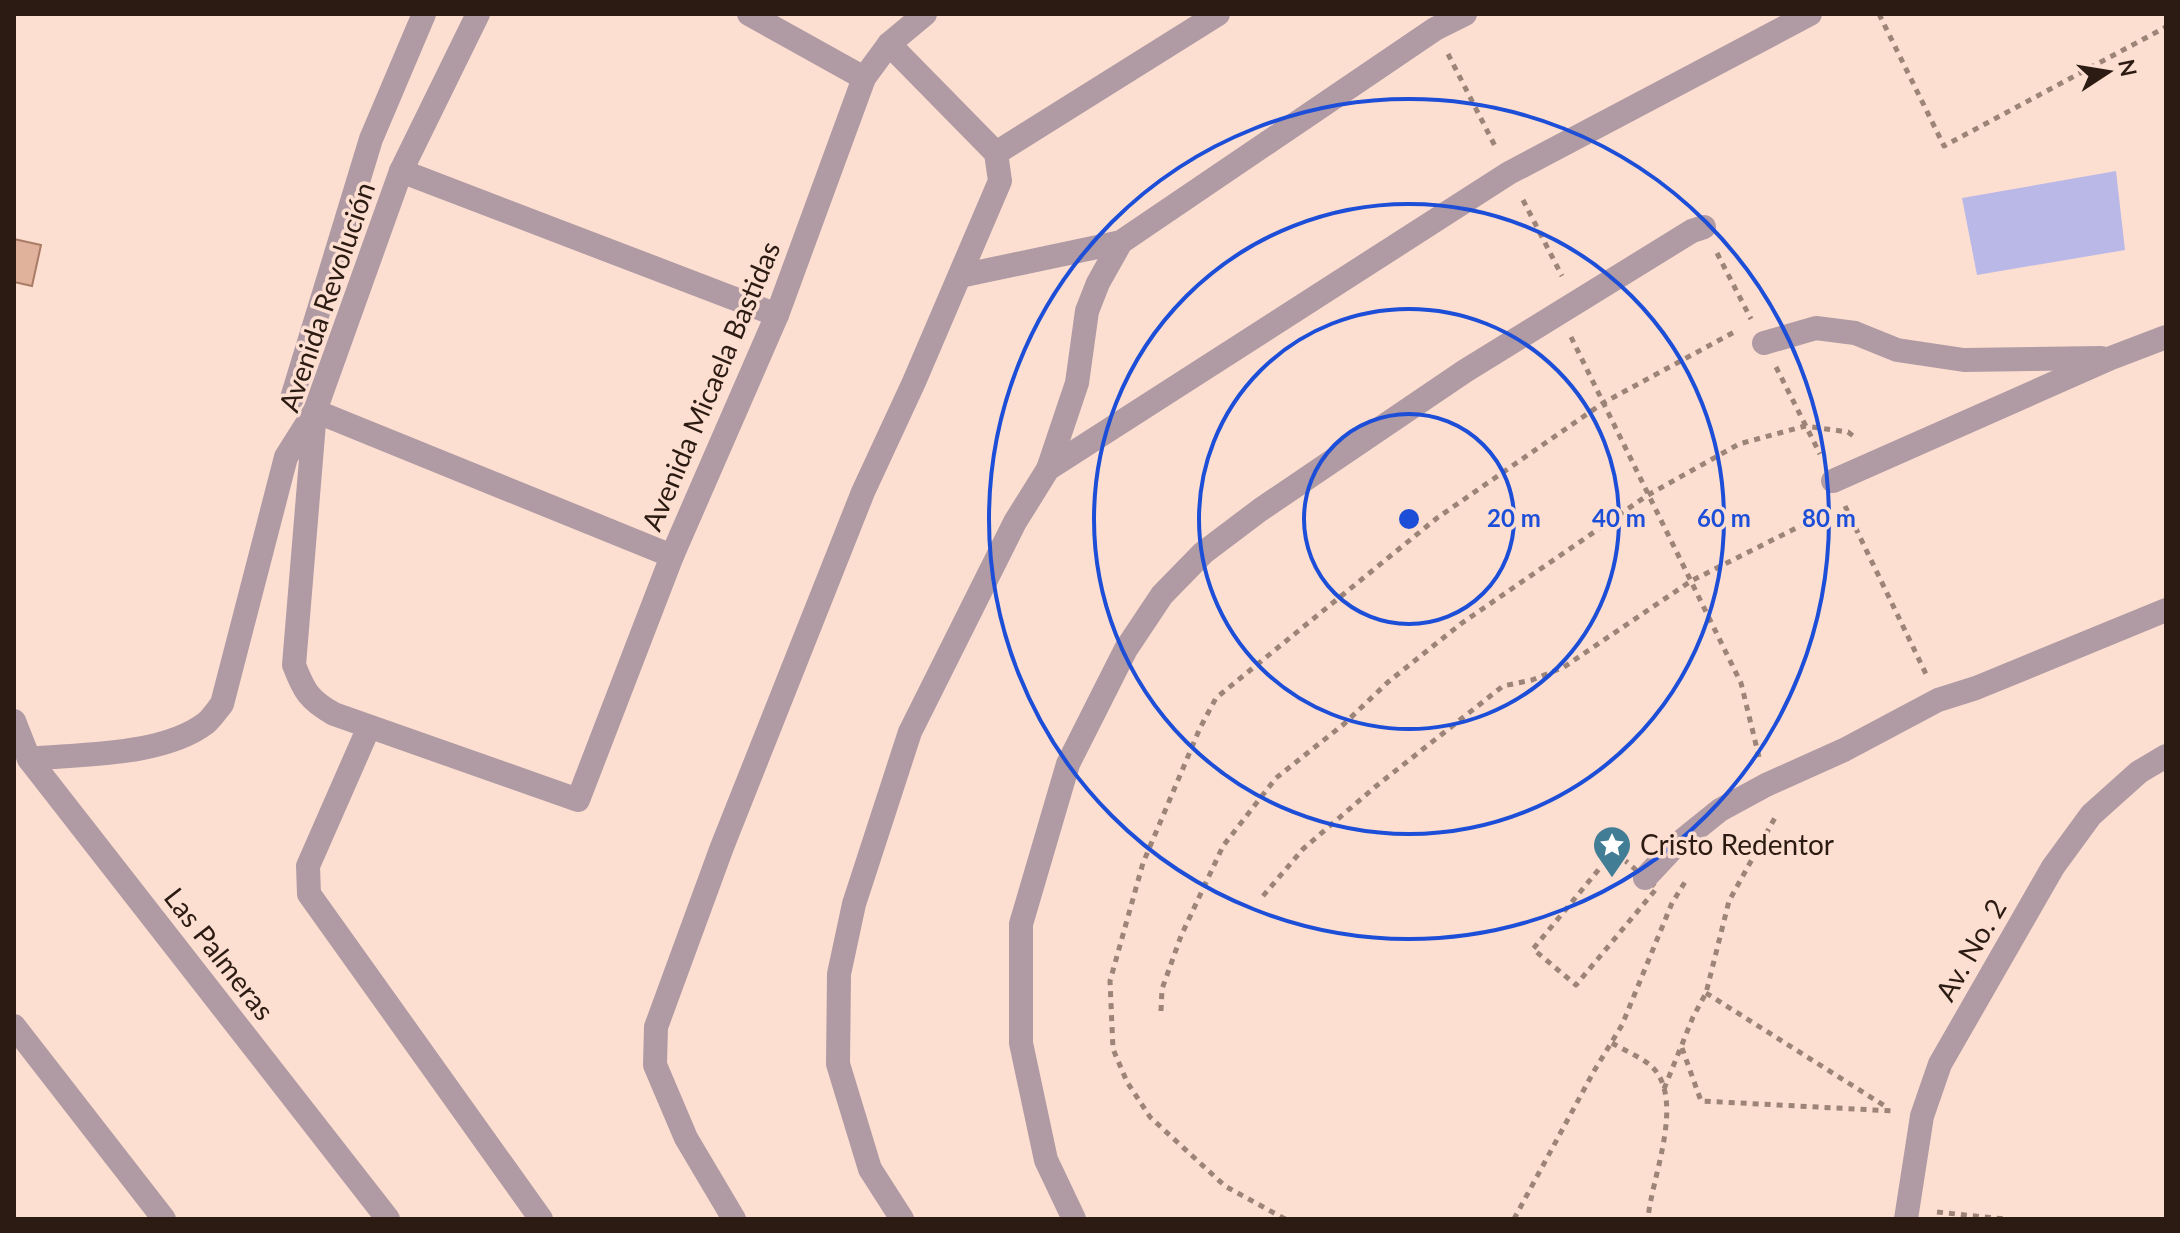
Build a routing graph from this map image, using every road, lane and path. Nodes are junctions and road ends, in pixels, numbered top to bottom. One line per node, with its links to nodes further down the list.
1 (424, 14): 25 (street)
2 (478, 14): 14 (street, Avenida Revolución)
3 (749, 14): 12 (street)
4 (925, 14): 11 (street, Avenida Micaela Bastidas)
5 (1218, 14): 13 (street)
6 (1465, 14): 10 (street)
7 (1810, 14): 15 (street)
8 (1879, 14): 9 (path)
9 (2166, 27)
10 (1435, 29): 15 (path); 17 (street)
11 (889, 44): 12 (street, Avenida Micaela Bastidas); 13 (street)
12 (864, 78): 20 (street, Avenida Micaela Bastidas)
13 (996, 153): 18 (street)
14 (401, 171): 20 (street); 27 (street, Avenida Revolución)
15 (1509, 173): 19 (path); 29 (street)
16 (1704, 227): 19 (street)
17 (1121, 242): 18 (street); 29 (street)
18 (960, 276): 56 (street)
19 (1576, 303): 26 (path); 58 (street)
20 (777, 315): 33 (street, Avenida Micaela Bastidas)
21 (1739, 329): 26 (path)
22 (2166, 337): 24 (street)
23 (1764, 343): 24 (street)
24 (2111, 358): 28 (street)
25 (292, 398)
26 (1603, 403): 31 (path); 59 (path)
27 (315, 411): 33 (street); 37 (street, Avenida Revolución); 39 (street)
28 (1884, 459): 30 (street); 31 (path)
29 (1048, 469): 57 (street)
30 (1833, 481)
31 (1648, 495): 34 (path); 45 (path)
32 (1844, 504): 34 (path)
33 (672, 556): 37 (street, Avenida Micaela Bastidas)
34 (1691, 581): 40 (path); 43 (path)
35 (2166, 610): 40 (street)
36 (14, 721): 39 (street, Las Palmeras)
37 (369, 727): 55 (street)
38 (2166, 756): 51 (street, Av. No. 2)
39 (29, 759): 54 (street, Las Palmeras)
40 (1793, 773): 41 (street); 44 (path)
41 (1645, 878): 41 (path)
42 (1686, 880): 47 (path)
43 (1263, 896)
44 (1706, 993): 48 (path); 50 (path)
45 (1161, 1011)
46 (14, 1026): 53 (street)
47 (1612, 1043): 49 (path); 60 (path)
48 (1681, 1047): 49 (path); 50 (path)
49 (1664, 1089): 61 (path)
50 (1891, 1110): 51 (path)
51 (1922, 1116): 52 (street, Av. No. 2)
52 (1906, 1214): 62 (path)
53 (164, 1219)
54 (388, 1219)
55 (541, 1219)
56 (734, 1219)
57 (902, 1219)
58 (1074, 1219)
59 (1285, 1219)
60 (1514, 1219)
61 (1648, 1219)
62 (2004, 1219)

